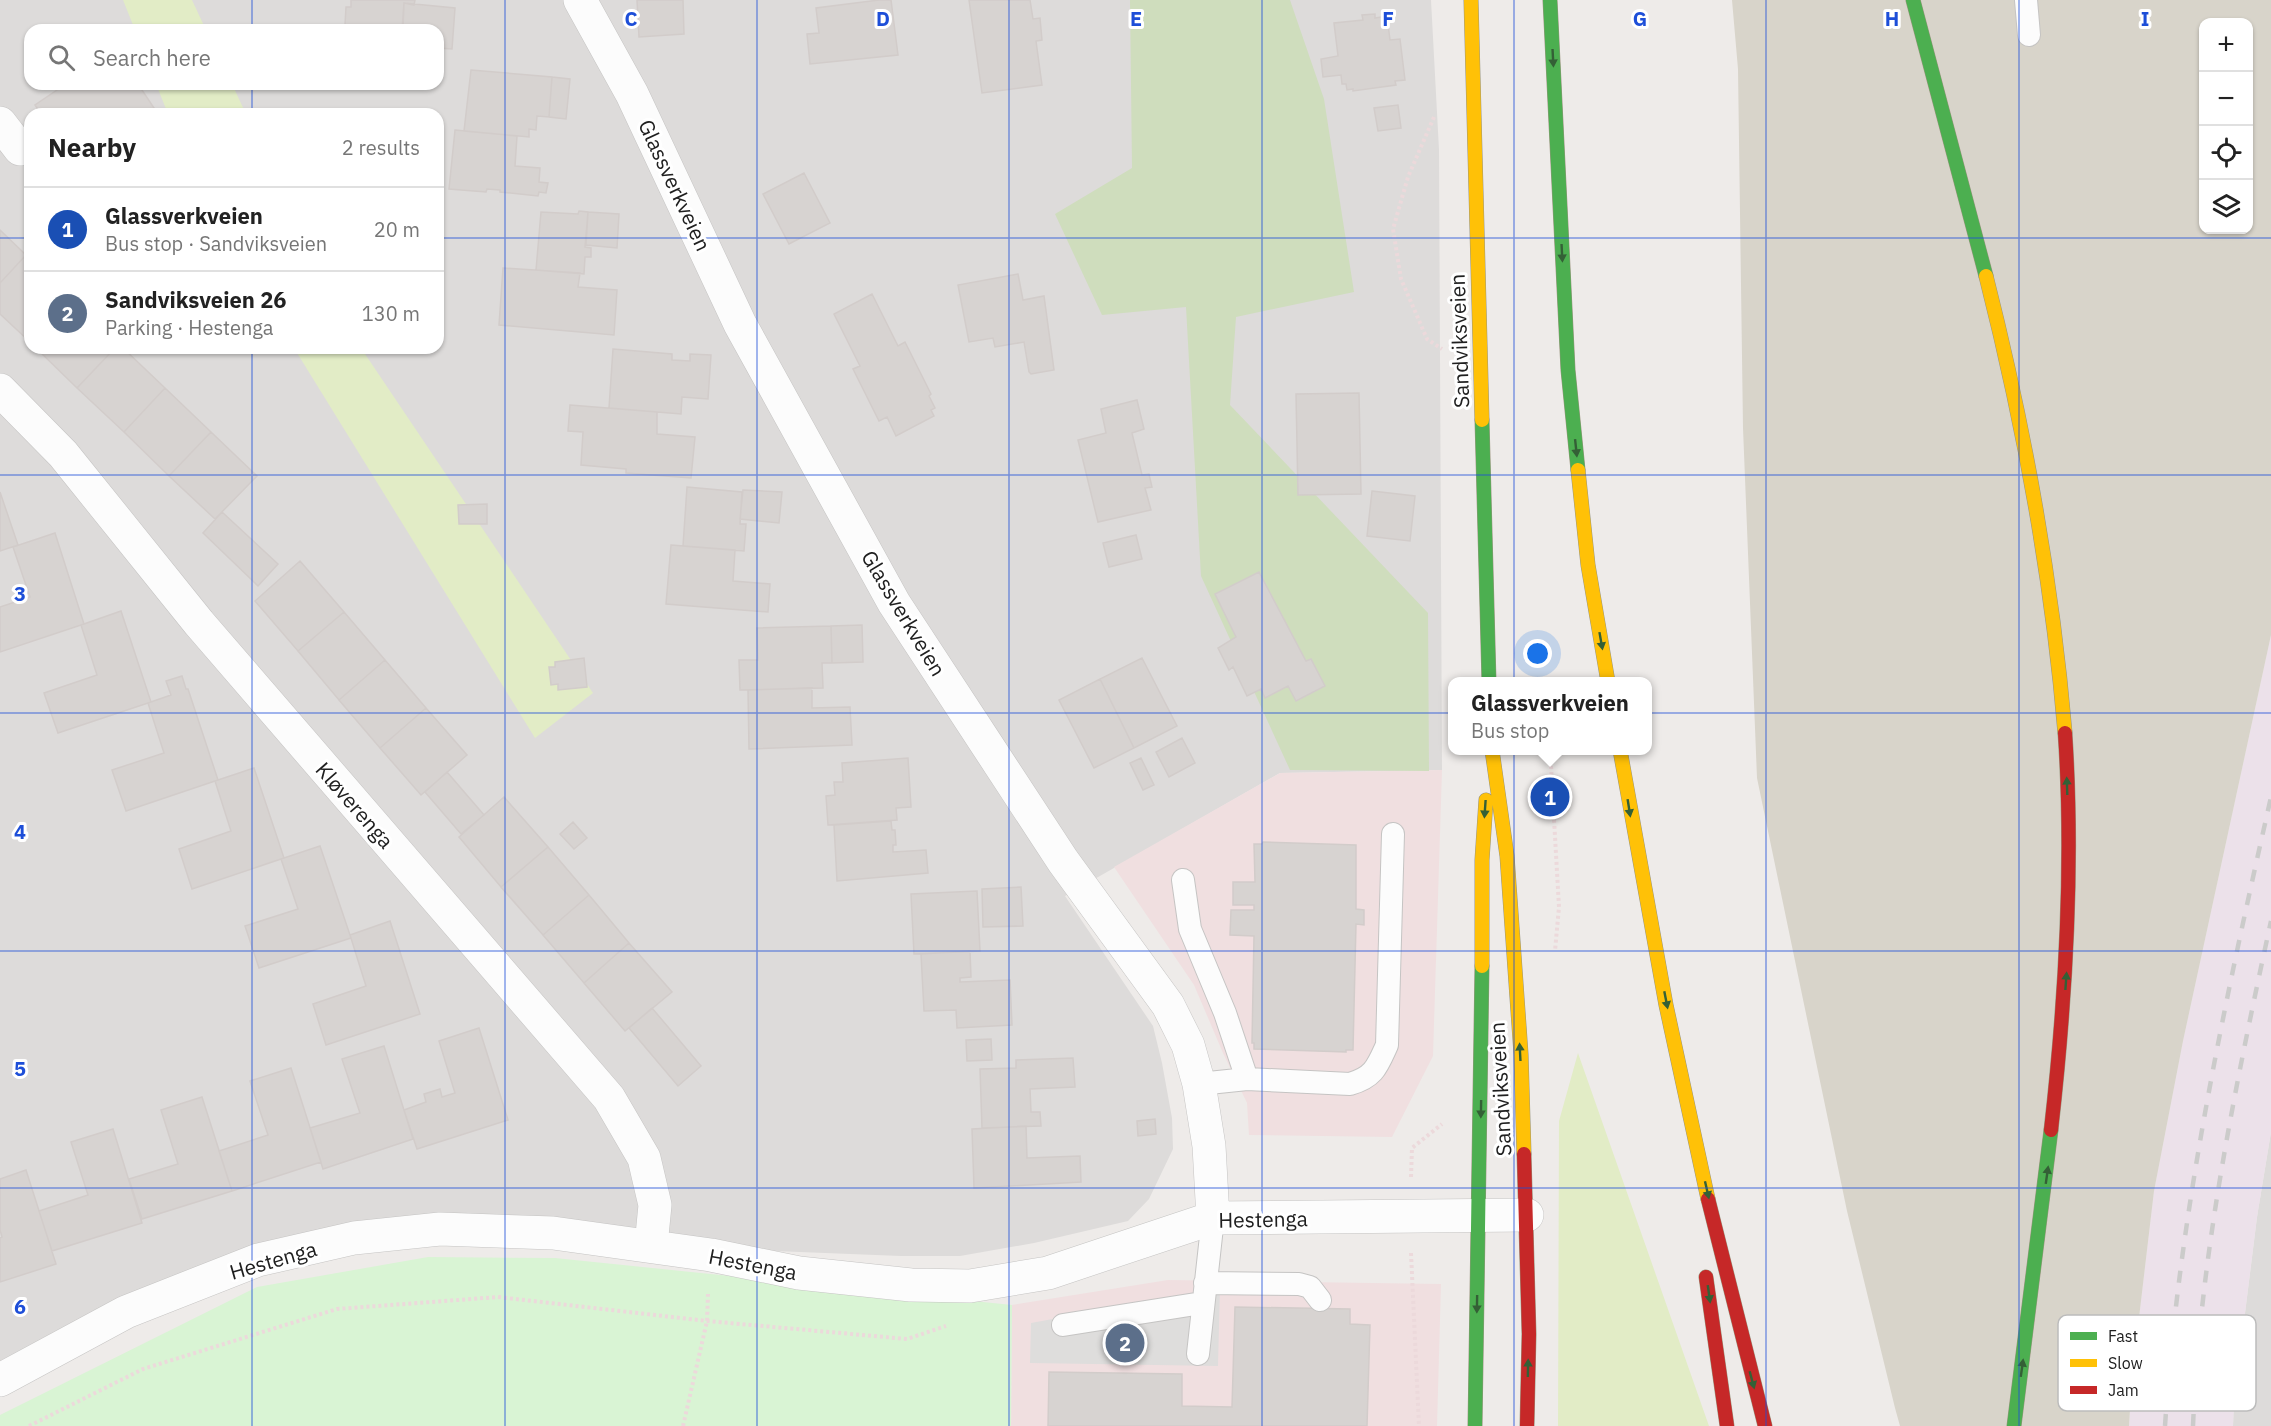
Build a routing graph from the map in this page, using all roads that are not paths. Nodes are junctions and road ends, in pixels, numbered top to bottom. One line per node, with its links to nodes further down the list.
1 (580, 0): 19 (street, Glassverkveien)
2 (1471, 0): 10 (main road, Sandviksveien)
3 (1550, 0): 11 (main road, one-way to 11)
4 (1913, 0): 35 (main road, one-way to 4)
5 (2026, 0): 6 (lane)
6 (2029, 35)
7 (0, 123): 8 (street)
8 (20, 149)
9 (0, 390): 24 (street, Kløverenga)
10 (1489, 677)
11 (1607, 677)
12 (1491, 755): 21 (main road, Sandviksveien, one-way to 21)
13 (1492, 755): 22 (main road, Sandviksveien, one-way to 13)
14 (1621, 755): 17 (main road, one-way to 17)
15 (1393, 834): 18 (lane)
16 (1183, 880): 18 (lane)
17 (1675, 1049): 20 (main road); 34 (main road, one-way to 34)
18 (1247, 1079): 19 (lane)
19 (1199, 1084): 23 (street, Glassverkveien)
20 (1698, 1214)
21 (1479, 1215): 22 (street, Hestenga); 23 (street, Hestenga); 31 (main road, Sandviksveien, one-way to 31)
22 (1527, 1215): 32 (main road, Sandviksveien, one-way to 22)
23 (1213, 1218): 24 (street, Hestenga); 26 (lane)
24 (651, 1246): 30 (street, Hestenga)
25 (1704, 1261): 33 (main road, one-way to 33)
26 (1204, 1293): 27 (lane); 28 (lane); 29 (lane)
27 (1320, 1300)
28 (1063, 1325)
29 (1198, 1354)
30 (0, 1380)
31 (1475, 1426)
32 (1527, 1426)
33 (1727, 1426)
34 (1765, 1426)
35 (2014, 1426)

